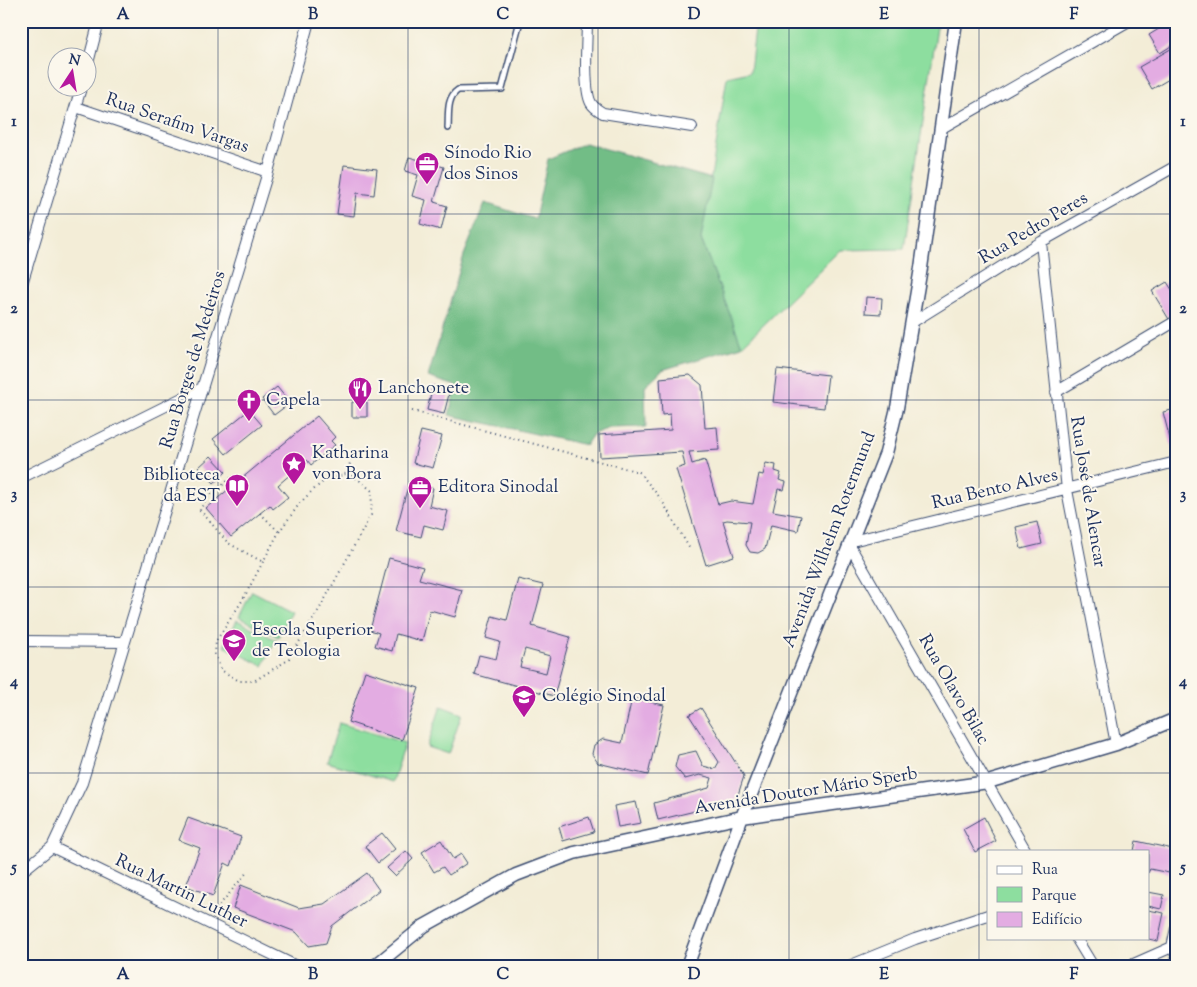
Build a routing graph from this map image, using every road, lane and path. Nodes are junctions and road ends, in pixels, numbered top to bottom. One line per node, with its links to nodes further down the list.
1 (99, 21): 7 (street)
2 (309, 21): 14 (street, Rua Borges de Medeiros)
3 (520, 21): 11 (lane)
4 (586, 21): 10 (street)
5 (956, 21): 12 (street, Avenida Wilhelm Rotermund)
6 (1129, 21): 12 (street)
7 (92, 48)
8 (78, 98): 9 (street)
9 (76, 107): 14 (street, Rua Serafim Vargas); 16 (street)
10 (692, 127)
11 (448, 128)
12 (942, 128): 18 (street, Avenida Wilhelm Rotermund)
13 (1176, 166): 15 (street, Rua Pedro Peres)
14 (268, 172): 19 (street, Rua Borges de Medeiros)
15 (1042, 242): 18 (street, Rua Pedro Peres); 20 (street, Rua José de Alencar)
16 (21, 287)
17 (1176, 321): 20 (street)
18 (911, 322): 30 (street, Avenida Wilhelm Rotermund)
19 (202, 388): 25 (street); 34 (street, Rua Borges de Medeiros)
20 (1056, 392): 27 (street, Rua José de Alencar)
21 (412, 411): 31 (path)
22 (355, 450): 24 (path)
23 (1176, 462): 27 (street, Rua Bento Alves)
24 (346, 474): 29 (path); 32 (path)
25 (21, 478)
26 (231, 478): 32 (path)
27 (1067, 490): 30 (street, Rua Bento Alves); 36 (street, Rua José de Alencar)
28 (260, 513): 29 (path)
29 (279, 532): 32 (path)
30 (851, 543): 37 (street, Rua Olavo Bilac); 38 (street, Avenida Wilhelm Rotermund)
31 (691, 551)
32 (263, 562)
33 (21, 640): 34 (street)
34 (125, 642): 39 (street, Rua Borges de Medeiros)
35 (1176, 719): 36 (street, Avenida Doutor Mário Sperb)
36 (1116, 744): 37 (street, Avenida Doutor Mário Sperb)
37 (988, 782): 38 (street, Avenida Doutor Mário Sperb); 40 (street, Rua Olavo Bilac)
38 (742, 817): 49 (street, Avenida Doutor Mário Sperb); 50 (street, Avenida Wilhelm Rotermund)
39 (52, 847): 42 (street); 44 (street, Rua Martin Luther)
40 (1025, 850)
41 (248, 871): 44 (path)
42 (21, 872)
43 (987, 915): 51 (street)
44 (206, 922): 48 (street, Rua Martin Luther)
45 (1176, 928): 47 (street)
46 (1077, 940): 52 (street)
47 (1174, 951): 53 (street)
48 (296, 966)
49 (375, 966)
50 (687, 966)
51 (849, 966)
52 (1092, 966)
53 (1129, 966)

